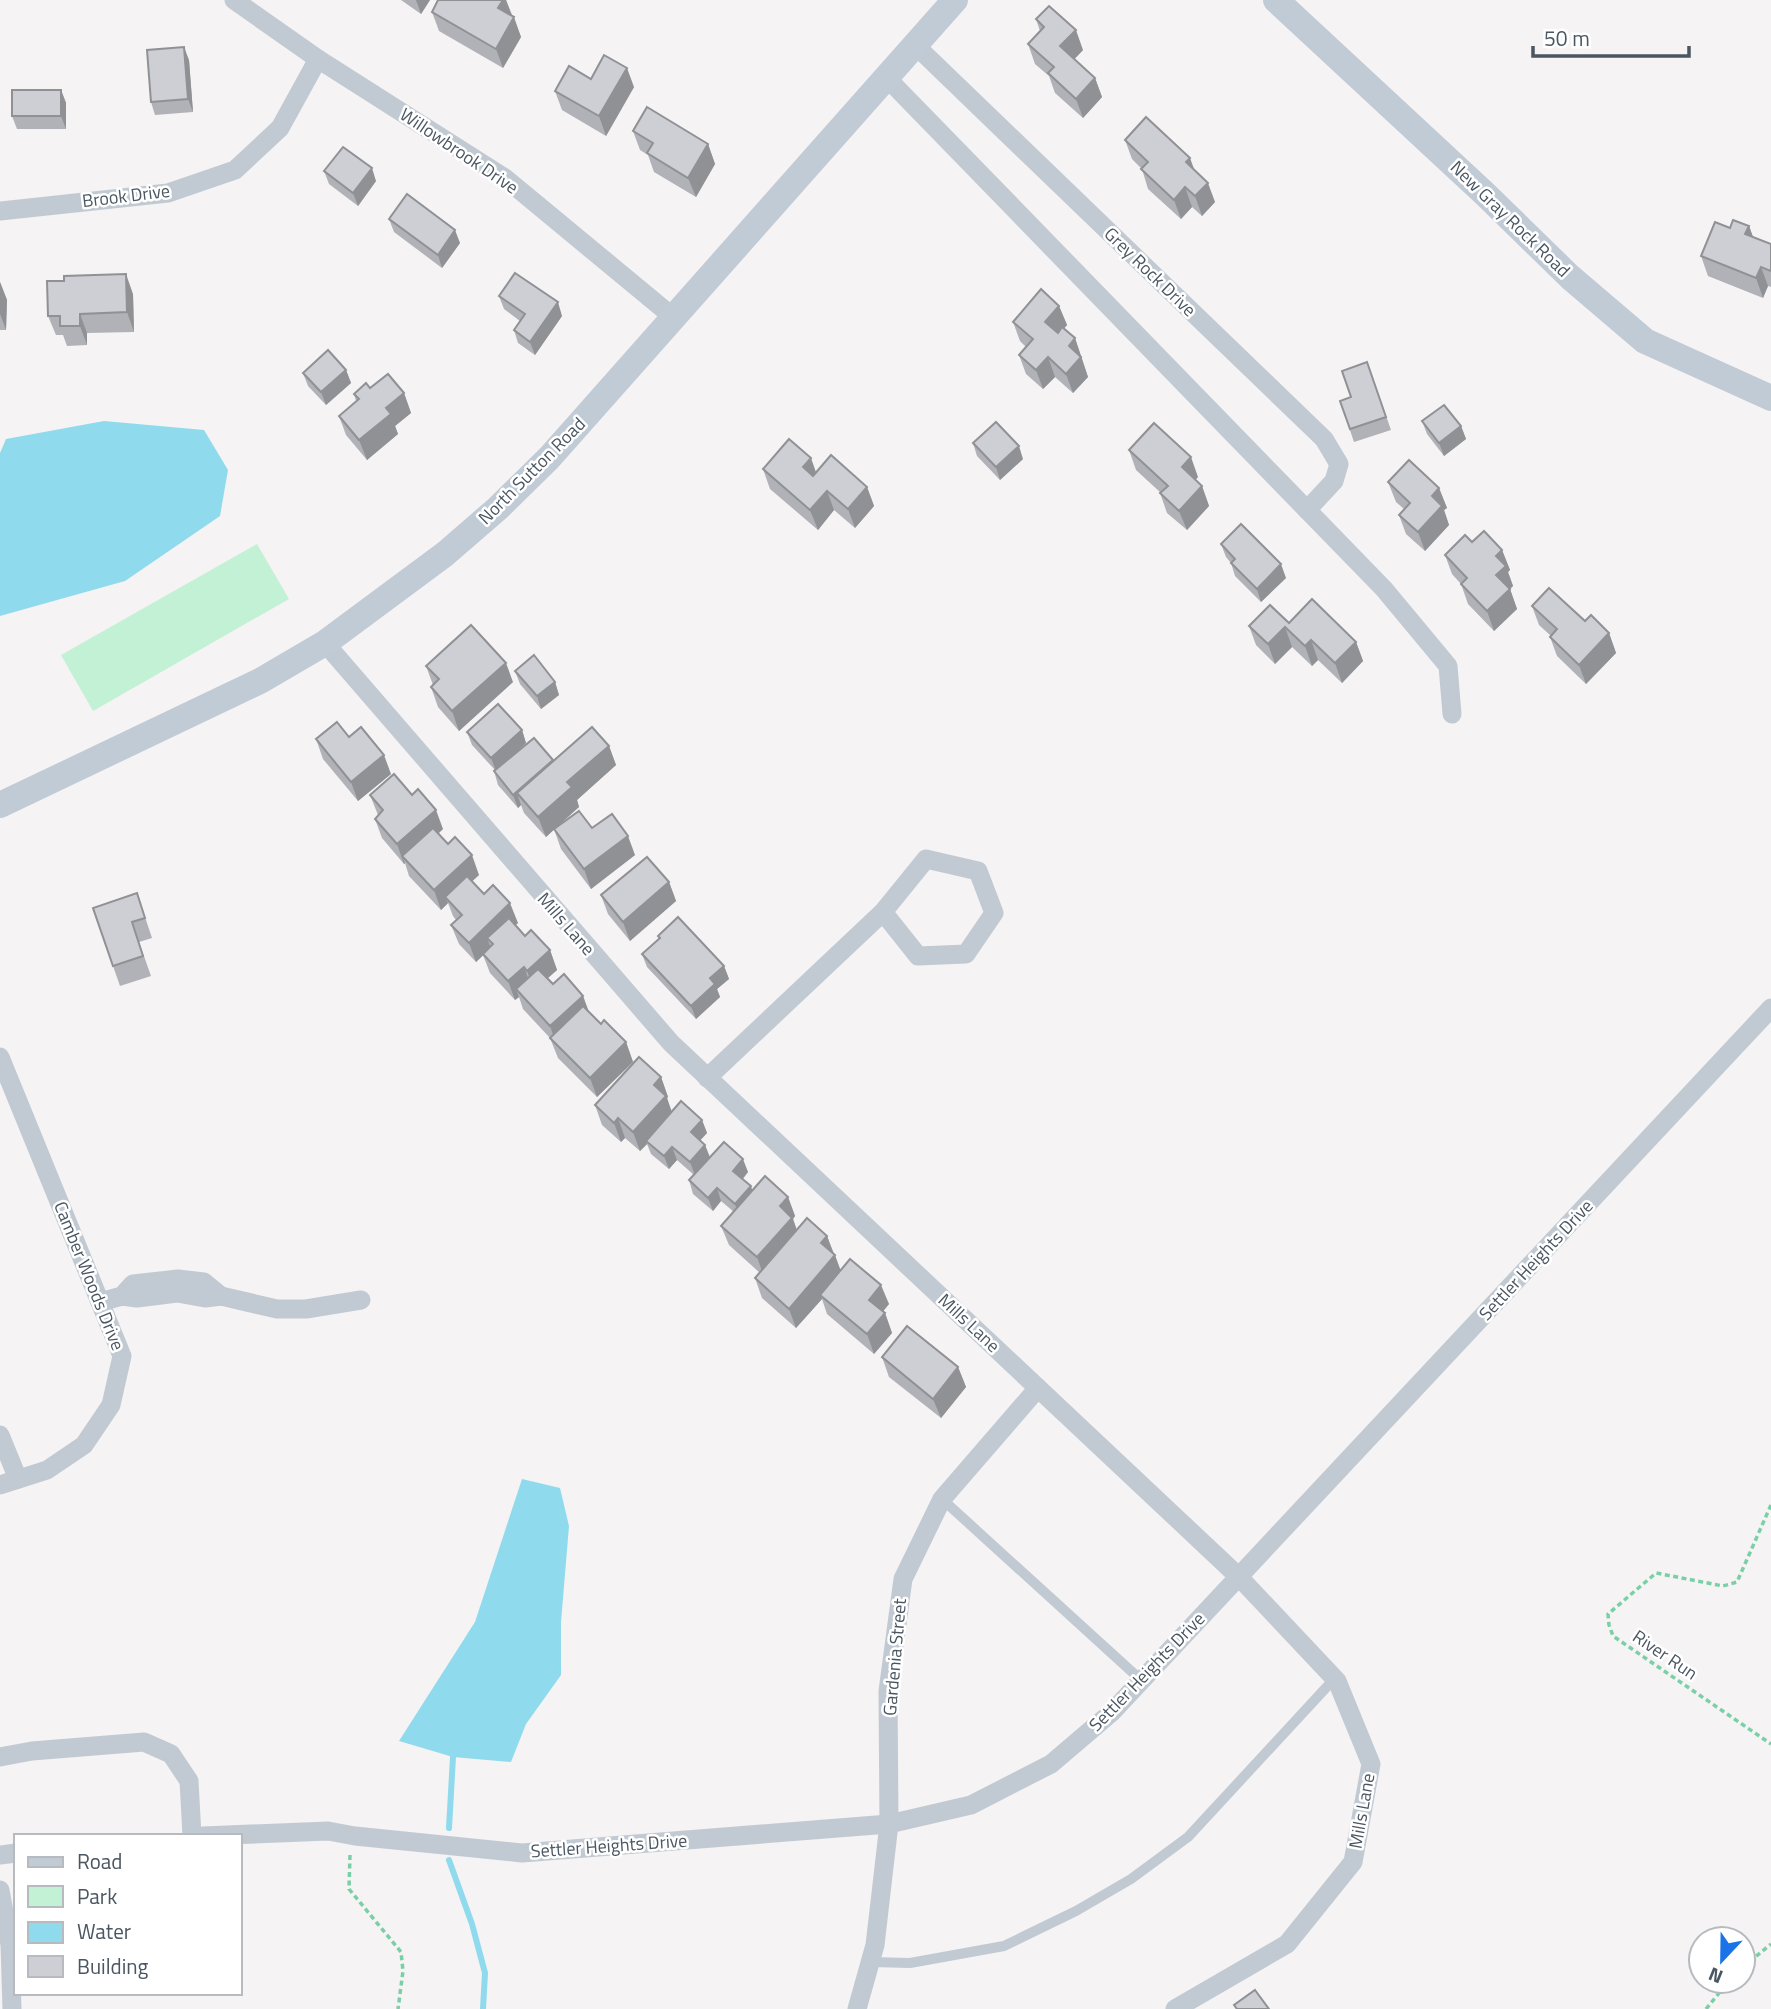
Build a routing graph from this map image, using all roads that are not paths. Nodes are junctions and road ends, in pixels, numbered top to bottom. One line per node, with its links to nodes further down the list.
1 (234, 0): 5 (street, Willowbrook Drive)
2 (955, 0): 4 (main road, North Sutton Road)
3 (1276, 0): 9 (main road, New Gray Rock Road)
4 (915, 44): 6 (main road, North Sutton Road); 10 (street, Grey Rock Drive)
5 (318, 59): 7 (street, Brook Drive); 8 (street, Willowbrook Drive)
6 (885, 76): 8 (main road, North Sutton Road); 10 (street)
7 (0, 211)
8 (673, 317): 11 (main road, North Sutton Road)
9 (1771, 398)
10 (1307, 510): 12 (street)
11 (326, 643): 13 (main road, North Sutton Road); 17 (street, Mills Lane)
12 (1452, 714)
13 (0, 805)
14 (883, 912): 14 (street); 17 (street)
15 (1771, 1008): 24 (street, Settler Heights Drive)
16 (0, 1057): 19 (street, Camber Woods Drive)
17 (707, 1078): 20 (street, Mills Lane)
18 (361, 1300): 19 (street)
19 (100, 1302): 22 (street, Camber Woods Drive)
20 (1038, 1388): 23 (street, Gardenia Street); 24 (street, Mills Lane)
21 (0, 1435): 22 (street)
22 (9, 1482)
23 (942, 1499): 26 (lane); 28 (street, Gardenia Street)
24 (1239, 1577): 25 (street, Mills Lane); 26 (street, Settler Heights Drive)
25 (1335, 1678): 32 (lane); 35 (street, Mills Lane)
26 (1142, 1681): 28 (street, Settler Heights Drive)
27 (0, 1757): 29 (street)
28 (889, 1824): 30 (street, Settler Heights Drive); 32 (street, Gardenia Street)
29 (192, 1834)
30 (242, 1834)
31 (0, 1890): 33 (street)
32 (871, 1962): 34 (street, Gardenia Street)
33 (12, 2009)
34 (858, 2009)
35 (1175, 2009)

